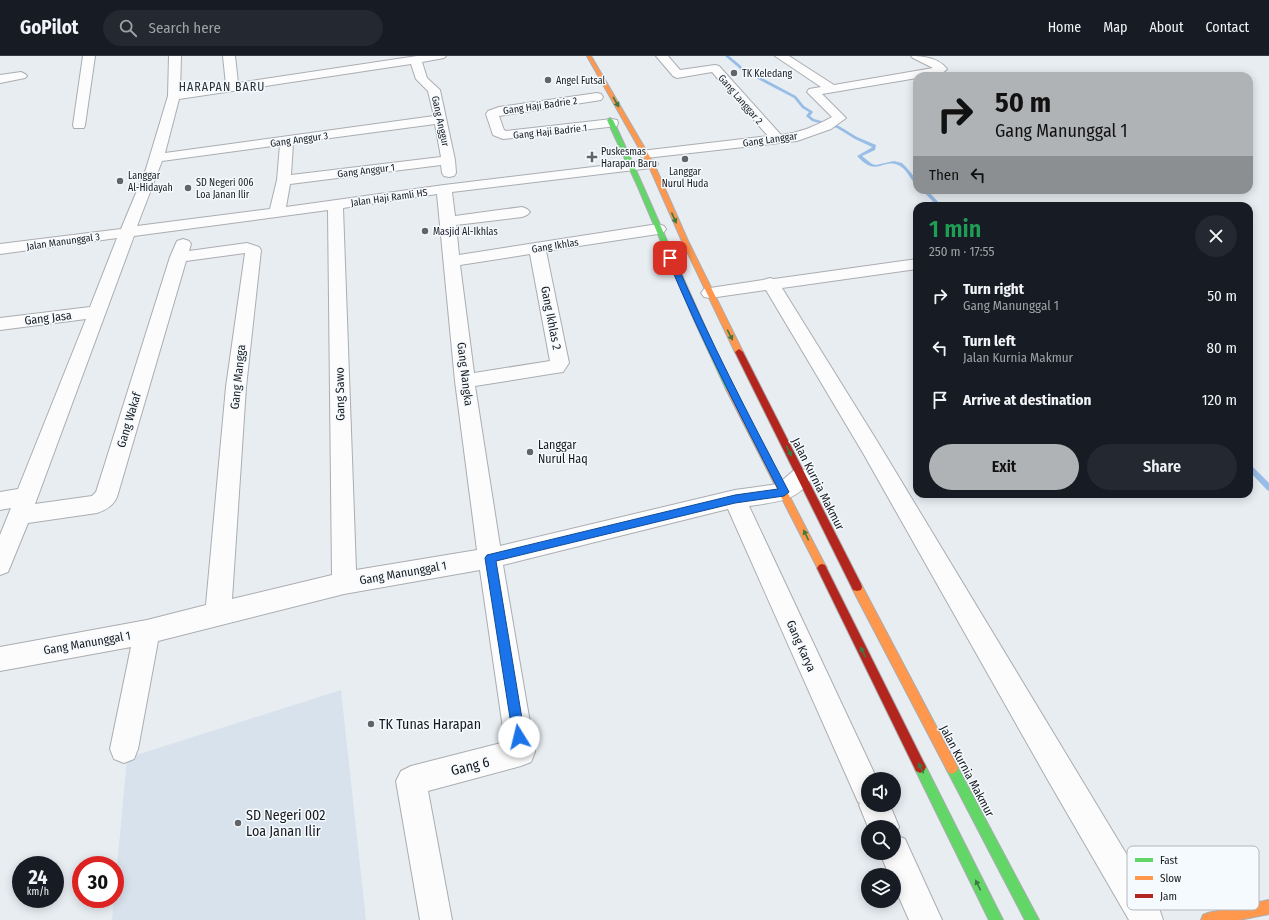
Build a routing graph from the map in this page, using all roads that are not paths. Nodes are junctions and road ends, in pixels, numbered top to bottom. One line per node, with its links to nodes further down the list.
1 (89, 56): 23 (street)
2 (175, 56): 18 (street)
3 (230, 56): 16 (street)
4 (440, 56): 10 (street)
5 (589, 56): 27 (main road, Jalan Kurnia Makmur, one-way to 27)
6 (662, 56): 24 (street, Gang Langgar 2)
7 (781, 56): 17 (street)
8 (918, 56): 11 (street); 12 (street, Gang Langgar)
9 (395, 59): 10 (street); 16 (street)
10 (415, 60): 20 (street, Gang Anggur)
11 (904, 62)
12 (934, 72)
13 (913, 75): 17 (street, Gang Langgar)
14 (21, 76): 15 (street)
15 (0, 79)
16 (232, 87): 18 (street)
17 (830, 88): 24 (street, Gang Langgar)
18 (174, 96): 26 (street)
19 (599, 100): 21 (street, Gang Haji Badrie 2); 22 (main road, Jalan Kurnia Makmur)
20 (441, 119): 25 (street, Gang Anggur 3); 28 (street, Gang Anggur)
21 (495, 123): 22 (street, Gang Haji Badrie 1)
22 (612, 123): 29 (main road, Jalan Kurnia Makmur)
23 (79, 125)
24 (778, 139): 27 (street, Gang Langgar)
25 (288, 140): 26 (street, Gang Anggur 3); 30 (street)
26 (156, 158): 38 (street)
27 (648, 159): 29 (street, Jalan Haji Ramli HS); 45 (main road, Jalan Kurnia Makmur, one-way to 45)
28 (448, 160): 30 (street, Gang Anggur 1); 31 (street, Gang Anggur)
29 (633, 166): 31 (street, Jalan Haji Ramli HS); 37 (main road, Jalan Kurnia Makmur)
30 (284, 180): 34 (street)
31 (447, 189): 32 (street, Jalan Haji Ramli HS); 35 (street, Gang Nangka)
32 (335, 205): 34 (street, Jalan Haji Ramli HS); 55 (street, Gang Sawo)
33 (522, 212): 35 (street)
34 (277, 213): 36 (street, Jalan Haji Ramli HS)
35 (448, 221): 42 (street, Gang Nangka)
36 (188, 225): 38 (street, Jalan Haji Ramli HS); 41 (street)
37 (658, 229): 39 (street, Gang Ikhlas); 49 (main road, Jalan Kurnia Makmur)
38 (127, 233): 40 (street, Jalan Manunggal 3); 46 (street)
39 (537, 248): 42 (street, Gang Ikhlas); 48 (street, Gang Ikhlas 2)
40 (0, 249)
41 (178, 257): 52 (street, Gang Wakaf); 56 (street, Gang Mangga)
42 (452, 261): 48 (street, Gang Nangka)
43 (913, 265): 44 (street)
44 (770, 283): 45 (street); 62 (street)
45 (710, 293): 49 (main road, Jalan Kurnia Makmur, one-way to 49)
46 (97, 312): 47 (street, Gang Jasa); 52 (street)
47 (0, 324)
48 (465, 381): 53 (street, Gang Nangka)
49 (793, 484): 50 (street, Gang Manunggal 1); 69 (main road, Jalan Kurnia Makmur, one-way to 49); 70 (main road, Jalan Kurnia Makmur)
50 (735, 499): 53 (street, Gang Manunggal 1); 60 (street, Gang Karya)
51 (0, 501): 52 (street, Gang Wakaf)
52 (22, 506): 54 (street)
53 (490, 558): 55 (street, Gang Manunggal 1); 67 (street, Gang 6)
54 (0, 565)
55 (344, 583): 56 (street, Gang Manunggal 1)
56 (218, 613): 57 (street, Gang Manunggal 1)
57 (147, 632): 58 (street, Gang Manunggal 1); 59 (street)
58 (0, 659)
59 (124, 749)
60 (861, 777)
61 (899, 860): 68 (street)
62 (1127, 886)
63 (1269, 907): 64 (main road)
64 (1259, 909)
65 (1141, 910): 71 (street)
66 (1255, 910): 72 (main road)
67 (436, 920)
68 (926, 920)
69 (996, 920)
70 (1032, 920)
71 (1147, 920)
72 (1208, 920)

